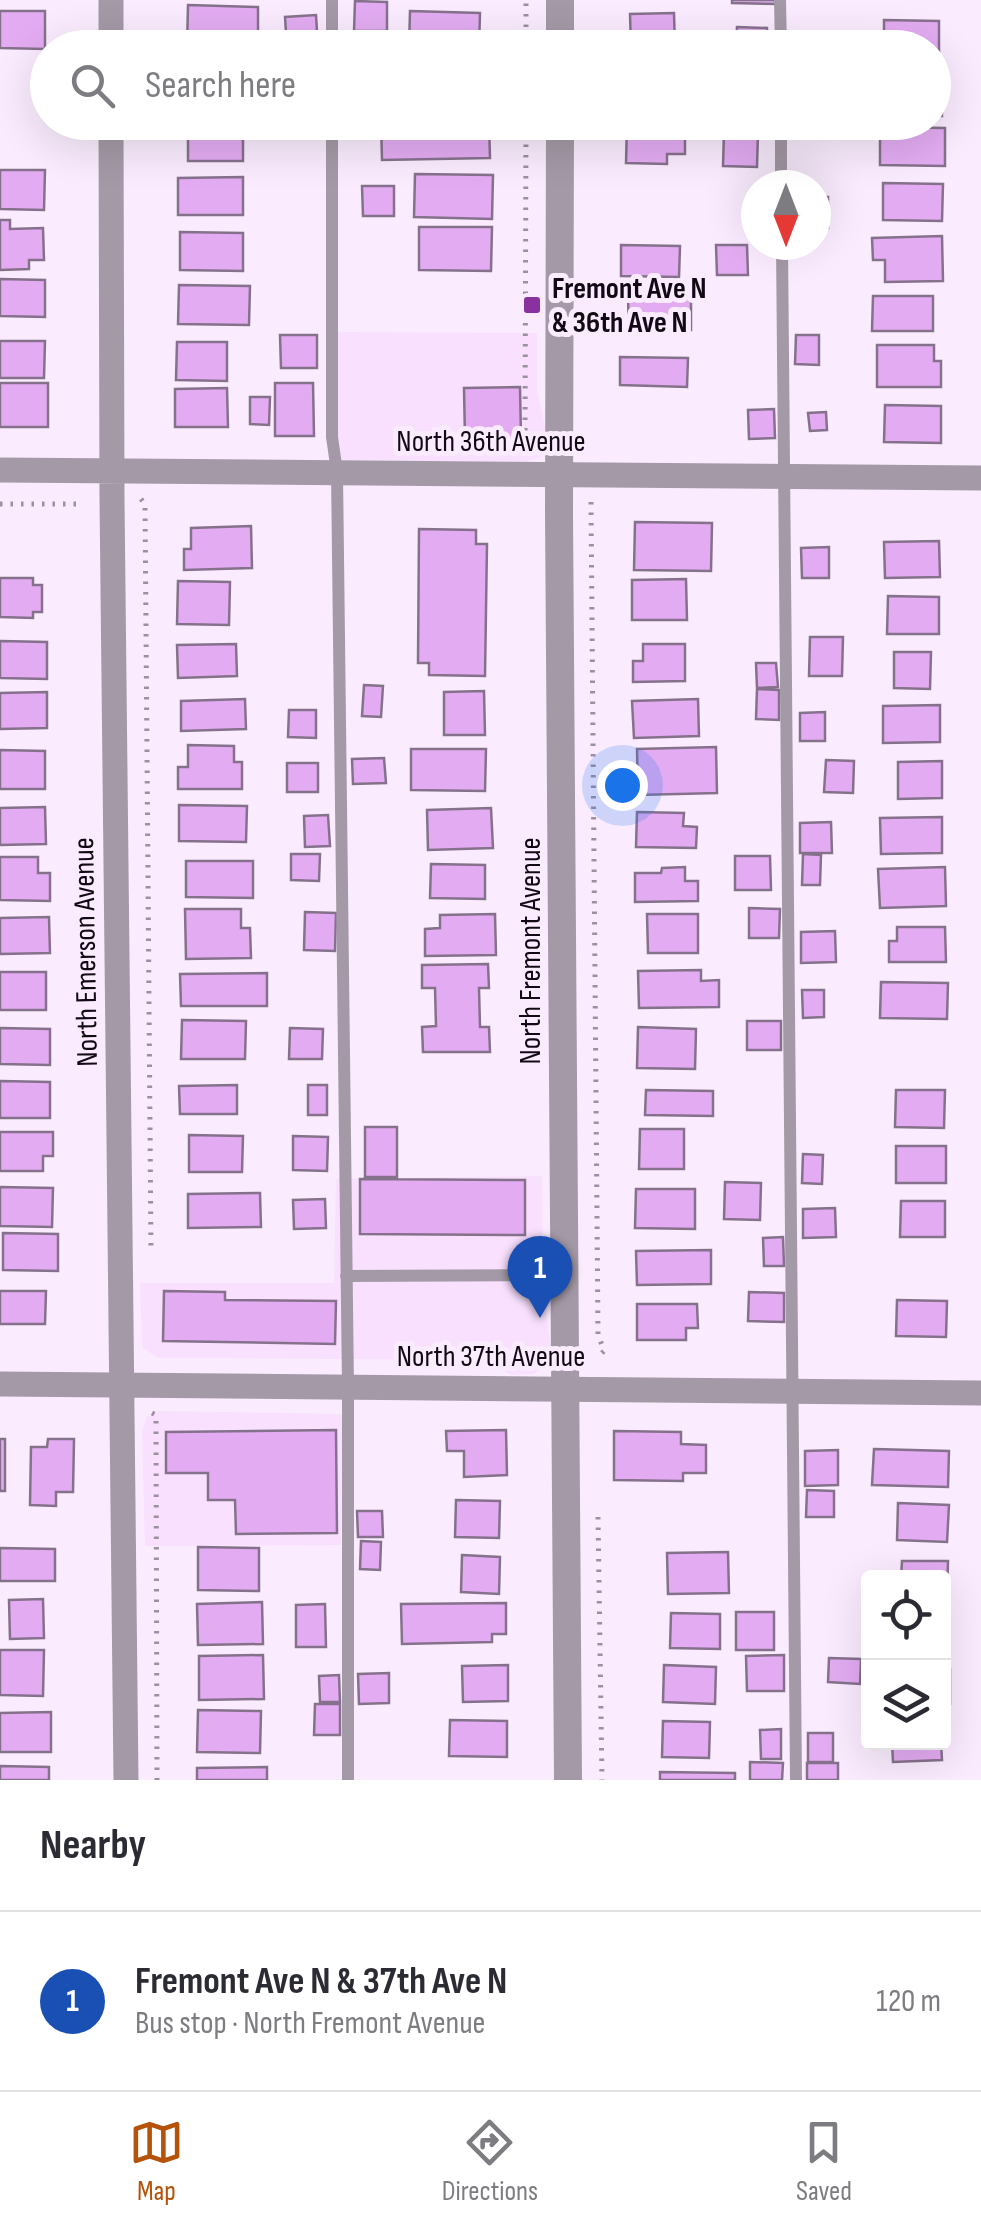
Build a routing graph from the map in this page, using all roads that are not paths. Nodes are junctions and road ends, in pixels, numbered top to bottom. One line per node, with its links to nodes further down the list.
1 (112, 0): 5 (street)
2 (332, 0): 6 (lane)
3 (560, 0): 7 (street)
4 (780, 0): 8 (lane)
5 (112, 30)
6 (332, 30)
7 (560, 30)
8 (780, 30)
9 (111, 140): 16 (street, North Emerson Avenue)
10 (332, 140): 17 (lane)
11 (560, 140): 18 (street, North Fremont Avenue)
12 (781, 140): 13 (lane)
13 (782, 170)
14 (782, 260): 19 (lane)
15 (0, 470): 16 (street, North 36th Avenue)
16 (113, 470): 17 (street, North 36th Avenue); 24 (street, North Emerson Avenue)
17 (337, 472): 18 (street, North 36th Avenue); 22 (lane)
18 (560, 474): 19 (street, North 36th Avenue); 21 (street, North Fremont Avenue)
19 (784, 476): 20 (street, North 36th Avenue); 27 (lane)
20 (981, 478)
21 (565, 1275): 22 (lane); 26 (street, North Fremont Avenue)
22 (346, 1276): 25 (lane)
23 (0, 1384): 24 (street, North 37th Avenue)
24 (122, 1385): 25 (street, North 37th Avenue); 29 (street, North Emerson Avenue)
25 (348, 1387): 26 (street, North 37th Avenue); 30 (lane)
26 (564, 1388): 27 (street, North 37th Avenue); 31 (street, North Fremont Avenue)
27 (794, 1391): 28 (street, North 37th Avenue); 32 (lane)
28 (981, 1392)
29 (126, 1780)
30 (348, 1780)
31 (568, 1780)
32 (796, 1780)

